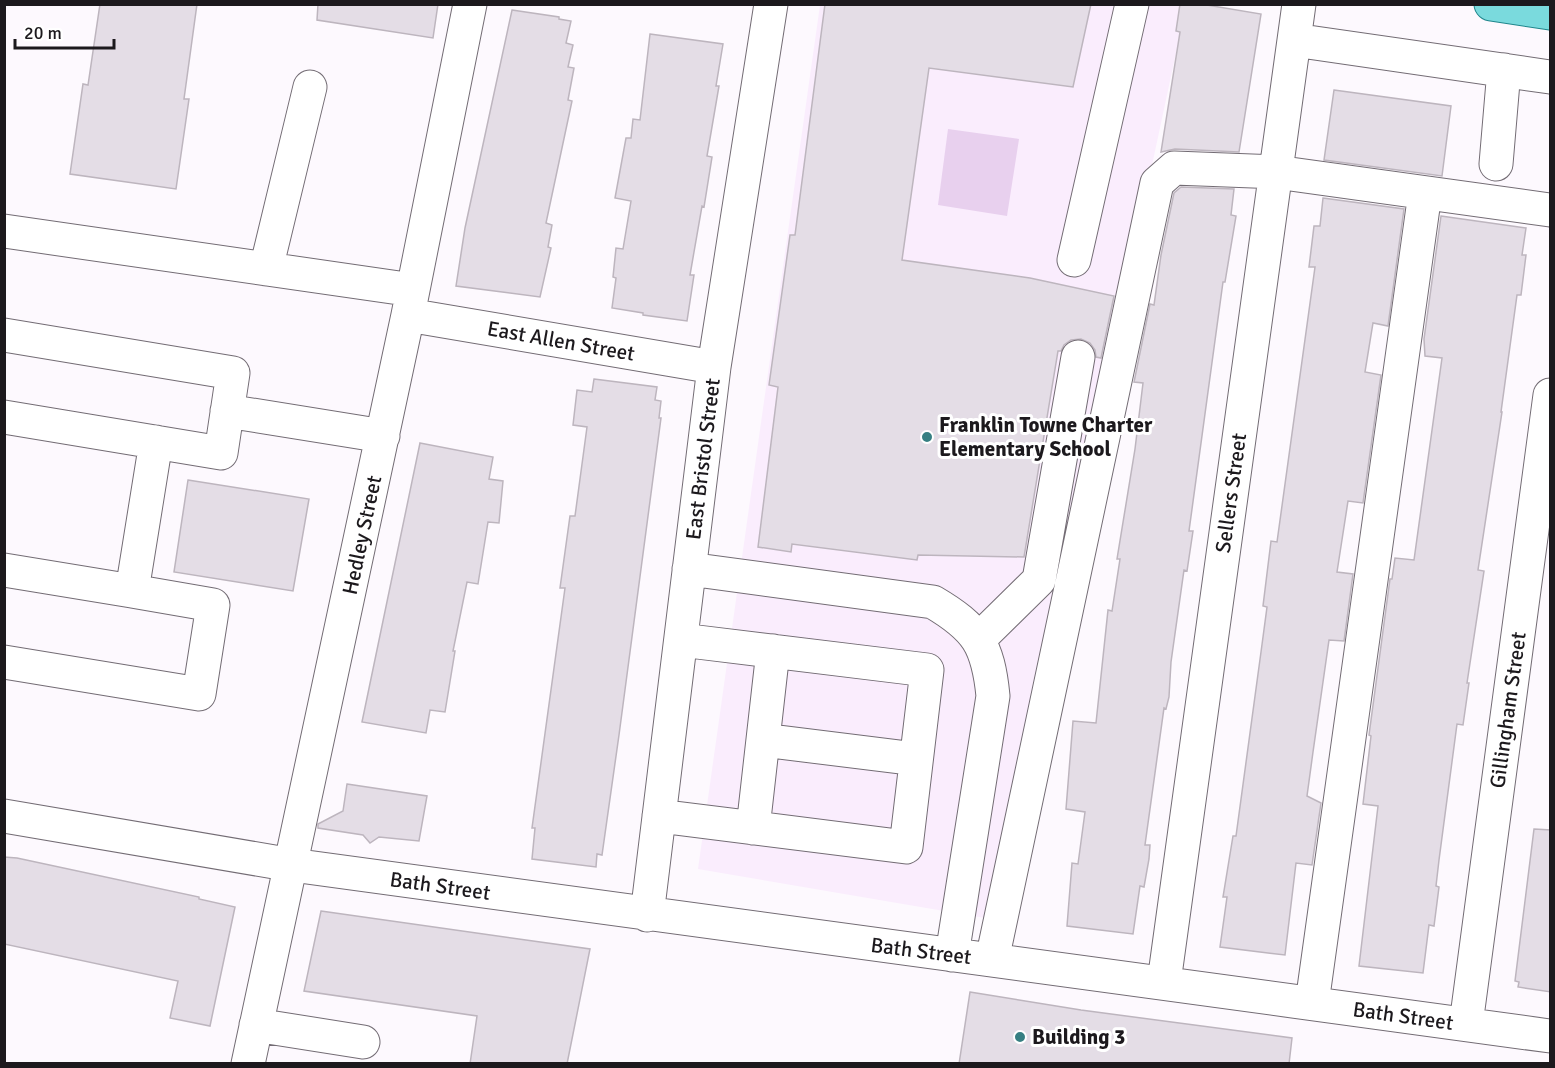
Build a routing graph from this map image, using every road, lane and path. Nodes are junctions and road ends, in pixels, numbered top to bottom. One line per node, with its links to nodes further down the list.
1 (470, 4): 18 (street, Hedley Street)
2 (771, 4): 21 (street, East Bristol Street)
3 (1132, 4): 16 (street)
4 (1299, 4): 7 (street, Sellers Street)
5 (1491, 4): 6 (main road)
6 (1551, 13)
7 (1294, 40): 8 (street); 12 (street, Sellers Street)
8 (1504, 70): 9 (street); 11 (street)
9 (1551, 76)
10 (310, 87): 17 (street)
11 (1496, 164)
12 (1275, 172): 13 (street); 42 (street); 43 (street, Sellers Street)
13 (1425, 193): 14 (street); 44 (street)
14 (1551, 210)
15 (4, 231): 17 (street, East Allen Street)
16 (1074, 260)
17 (266, 269): 18 (street, East Allen Street)
18 (411, 303): 21 (street, East Allen Street); 25 (street, Hedley Street)
19 (4, 335): 23 (street)
20 (1078, 357): 30 (street)
21 (714, 367): 27 (street, East Bristol Street)
22 (1551, 395): 45 (street, Gillingham Street)
23 (227, 411): 25 (street); 26 (street)
24 (4, 417): 26 (street)
25 (383, 436): 39 (street, Hedley Street)
26 (156, 442): 29 (street)
27 (689, 569): 30 (street); 31 (street, East Bristol Street)
28 (4, 570): 29 (street)
29 (132, 591): 33 (street)
30 (979, 639): 41 (street)
31 (681, 640): 32 (street); 37 (street, East Bristol Street)
32 (773, 651): 34 (street); 35 (street)
33 (4, 662)
34 (763, 740): 35 (street); 38 (street)
35 (916, 759): 38 (street)
36 (4, 816): 39 (street, Bath Street)
37 (659, 816): 38 (street); 40 (street, East Bristol Street)
38 (753, 828)
39 (292, 865): 40 (street, Bath Street); 46 (street, Hedley Street)
40 (647, 915): 41 (street, Bath Street)
41 (952, 955): 42 (street, Bath Street)
42 (992, 960): 43 (street, Bath Street)
43 (1164, 982): 44 (street, Bath Street)
44 (1312, 1003): 45 (street, Bath Street)
45 (1466, 1024): 47 (street, Bath Street)
46 (256, 1025): 48 (street); 49 (street, Hedley Street)
47 (1551, 1036)
48 (363, 1042)
49 (248, 1064)

